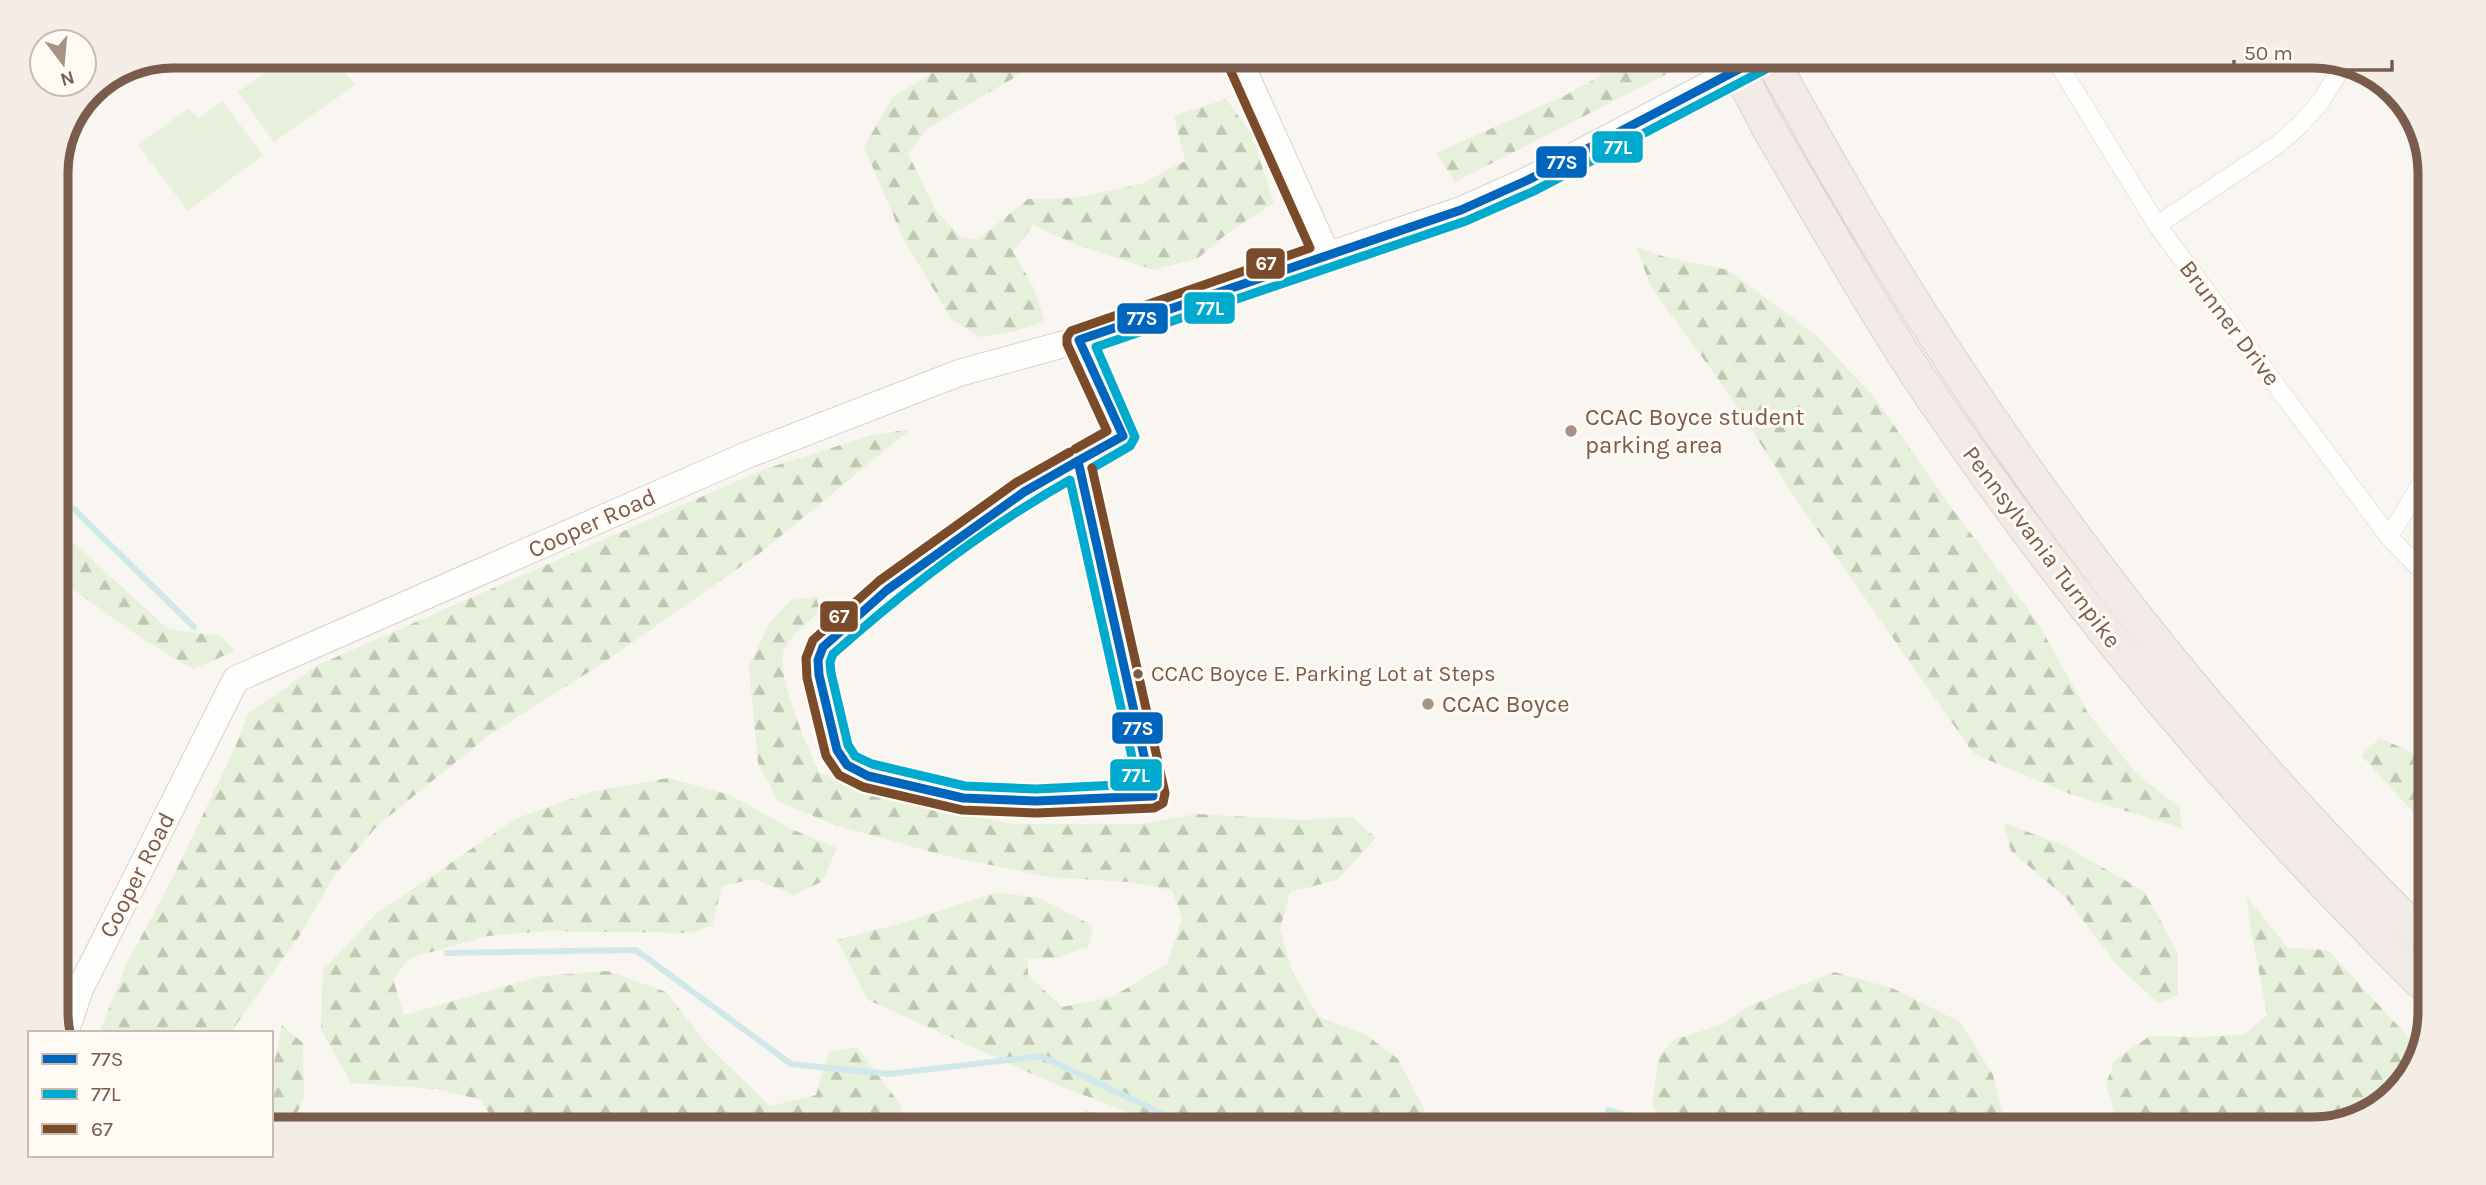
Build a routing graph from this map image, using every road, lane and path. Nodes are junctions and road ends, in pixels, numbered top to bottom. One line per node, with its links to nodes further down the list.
1 (1243, 68): 8 (street)
2 (1737, 68): 13 (highway, Pennsylvania Turnpike, bridge)
3 (1741, 68): 8 (street, Cooper Road)
4 (1776, 68): 12 (highway, Pennsylvania Turnpike)
5 (2061, 68): 7 (street, Brunner Drive)
6 (2339, 72): 7 (street)
7 (2157, 225): 10 (street, Brunner Drive)
8 (1327, 255): 15 (street, Cooper Road)
9 (2418, 489): 10 (street)
10 (2389, 537): 11 (street, Brunner Drive)
11 (2418, 567)
12 (2418, 932)
13 (2418, 980)
14 (68, 982): 15 (street)
15 (80, 989): 16 (street, Cooper Road)
16 (69, 1022)

